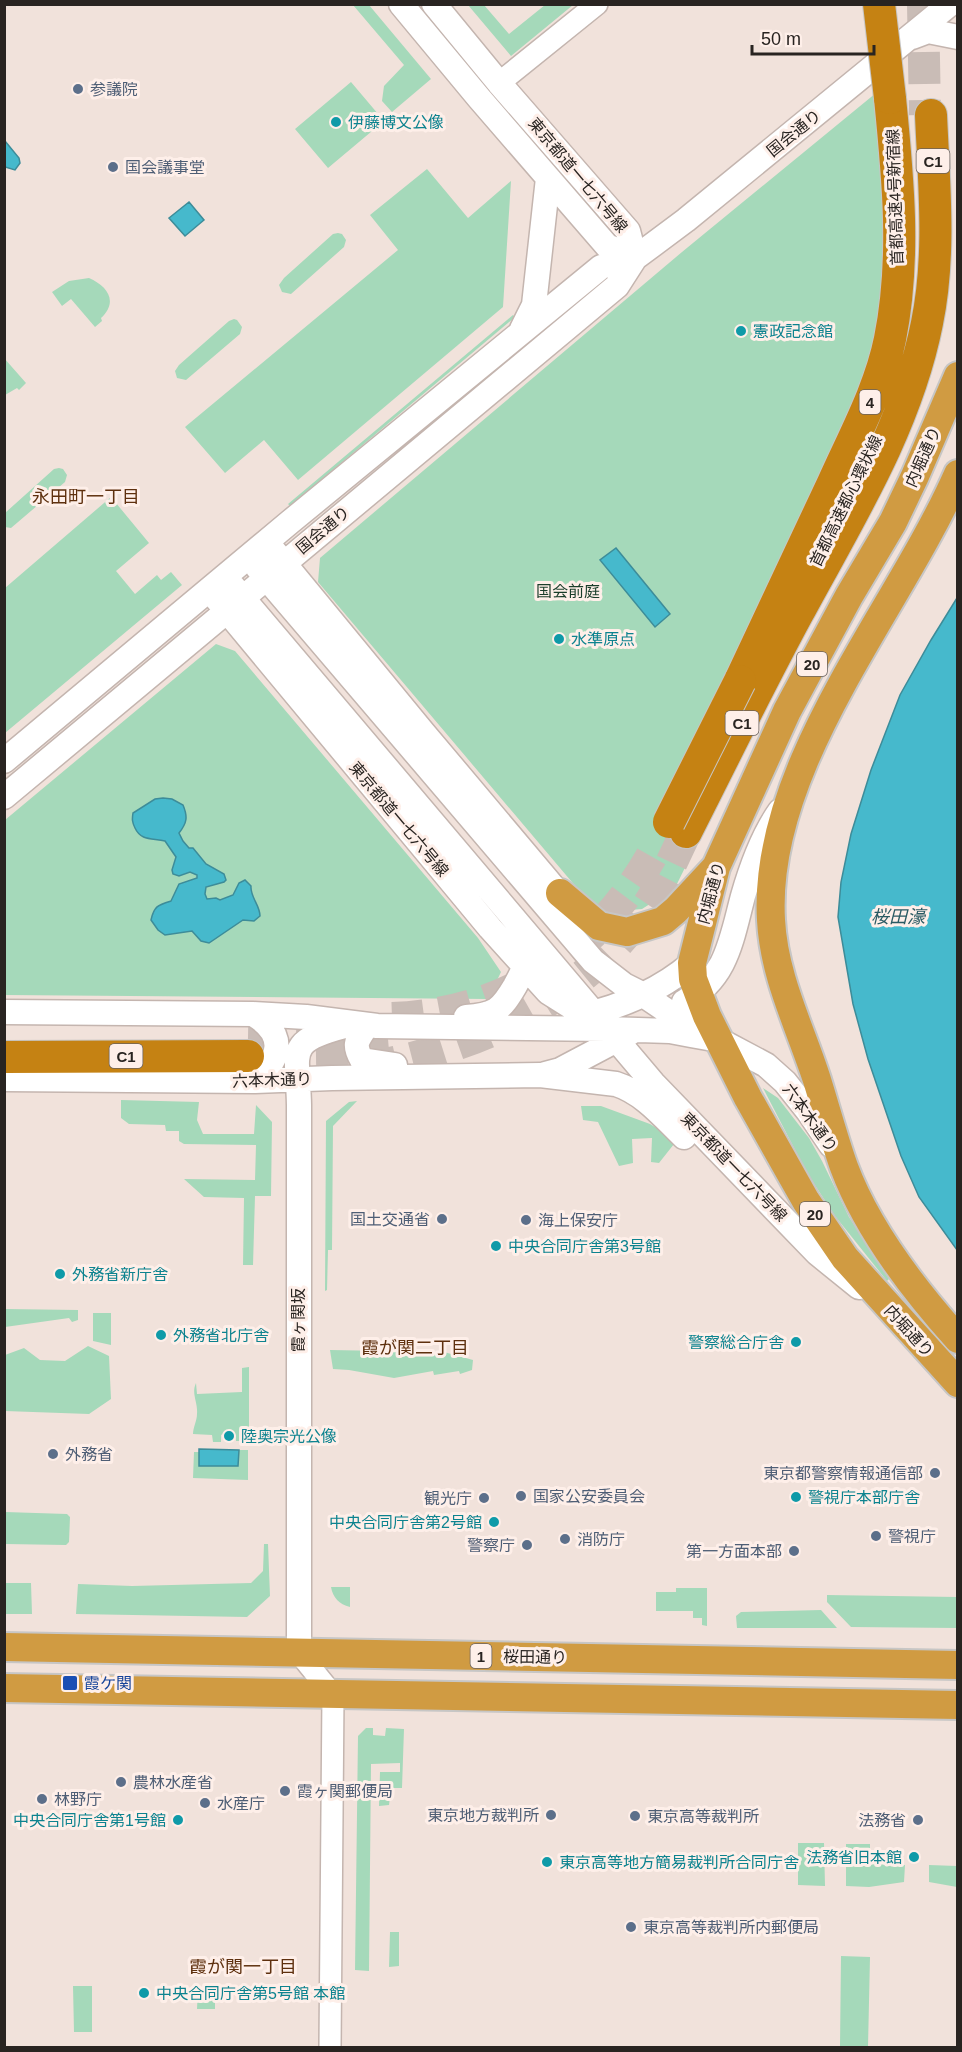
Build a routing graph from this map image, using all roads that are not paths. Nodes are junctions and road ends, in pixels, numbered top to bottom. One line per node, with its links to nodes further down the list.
1 (401, 4): 9 (main road, 東京都道一七六号線)
2 (434, 4): 8 (main road, 東京都道一七六号線)
3 (597, 4): 8 (street)
4 (879, 4): 18 (highway, 首都高速4号新宿線 / 4, bridge)
5 (949, 6): 7 (main road, 国会通り)
6 (957, 37): 7 (main road)
7 (910, 38): 10 (main road, 国会通り)
8 (499, 83): 10 (main road, 東京都道一七六号線)
9 (548, 178): 10 (main road, 東京都道一七六号線); 11 (main road, 東京都道一七六号線)
10 (635, 258): 11 (main road, 国会通り); 15 (main road, 国会通り)
11 (518, 336): 14 (main road, 国会通り)
12 (957, 376): 22 (highway, 内堀通り / 20)
13 (957, 474): 20 (highway, 内堀通り / 20)
14 (258, 550): 15 (main road); 16 (main road, 国会通り)
15 (276, 571): 17 (main road, 国会通り); 23 (main road); 25 (main road)
16 (217, 584): 17 (main road, 東京都道一七六号線); 19 (main road, 国会通り)
17 (235, 605): 21 (main road, 国会通り); 24 (main road, 東京都道一七六号線); 27 (main road, 東京都道一七六号線)
18 (740, 681): 18 (highway, 首都高速都心環状線 / C1, bridge)
19 (4, 761)
20 (792, 796): 28 (main road); 42 (highway, 内堀通り / 20)
21 (4, 797)
22 (716, 867): 23 (highway); 26 (highway, 内堀通り / 20)
23 (560, 893): 29 (main road)
24 (526, 934): 27 (main road); 32 (main road, 東京都道一七六号線)
25 (593, 961): 29 (main road); 32 (main road)
26 (692, 963): 28 (highway, 内堀通り / 20); 29 (main road, 六本木通り)
27 (525, 968): 32 (main road, 東京都道一七六号線); 33 (main road)
28 (698, 993): 30 (main road); 35 (highway, 内堀通り / 20)
29 (642, 994): 30 (main road); 32 (main road, 六本木通り)
30 (667, 1011): 32 (main road); 35 (main road)
31 (4, 1012): 36 (main road, 六本木通り)
32 (607, 1022): 33 (main road, 六本木通り); 35 (main road, 六本木通り); 38 (main road); 43 (main road, 東京都道一七六号線)
33 (365, 1025): 36 (main road, 六本木通り); 39 (main road); 41 (main road, 霞ヶ関坂)
34 (4, 1035): 36 (highway, C1)
35 (719, 1040): 42 (main road, 六本木通り); 44 (highway, 内堀通り / 20)
36 (254, 1042): 37 (highway, C1); 40 (main road, 六本木通り); 41 (main road, 六本木通り); 41 (main road)
37 (4, 1057)
38 (540, 1075): 39 (main road, 六本木通り); 43 (main road)
39 (408, 1077): 41 (main road, 六本木通り)
40 (4, 1079)
41 (299, 1079): 50 (main road, 霞ヶ関坂)
42 (845, 1168): 45 (highway, 内堀通り / 20)
43 (773, 1209): 44 (main road, 東京都道一七六号線)
44 (898, 1318): 46 (highway, 内堀通り / 20)
45 (957, 1339)
46 (957, 1383)
47 (4, 1647): 48 (highway, 桜田通り / 1)
48 (55, 1648): 49 (highway, 桜田通り / 1); 57 (highway)
49 (187, 1650): 50 (highway, 桜田通り / 1); 58 (highway)
50 (299, 1653): 51 (highway, 桜田通り / 1); 59 (street)
51 (450, 1655): 52 (highway, 桜田通り / 1); 60 (highway)
52 (642, 1659): 53 (highway, 桜田通り / 1); 61 (highway)
53 (719, 1660): 54 (highway, 桜田通り / 1); 62 (highway)
54 (923, 1664): 55 (highway, 桜田通り / 1); 63 (highway)
55 (957, 1665)
56 (4, 1688): 57 (highway)
57 (55, 1689): 58 (highway)
58 (188, 1692): 59 (highway)
59 (333, 1695): 60 (highway); 65 (street)
60 (450, 1697): 61 (highway)
61 (642, 1700): 62 (highway)
62 (719, 1701): 63 (highway)
63 (922, 1704): 64 (highway)
64 (957, 1705)
65 (330, 2048)

